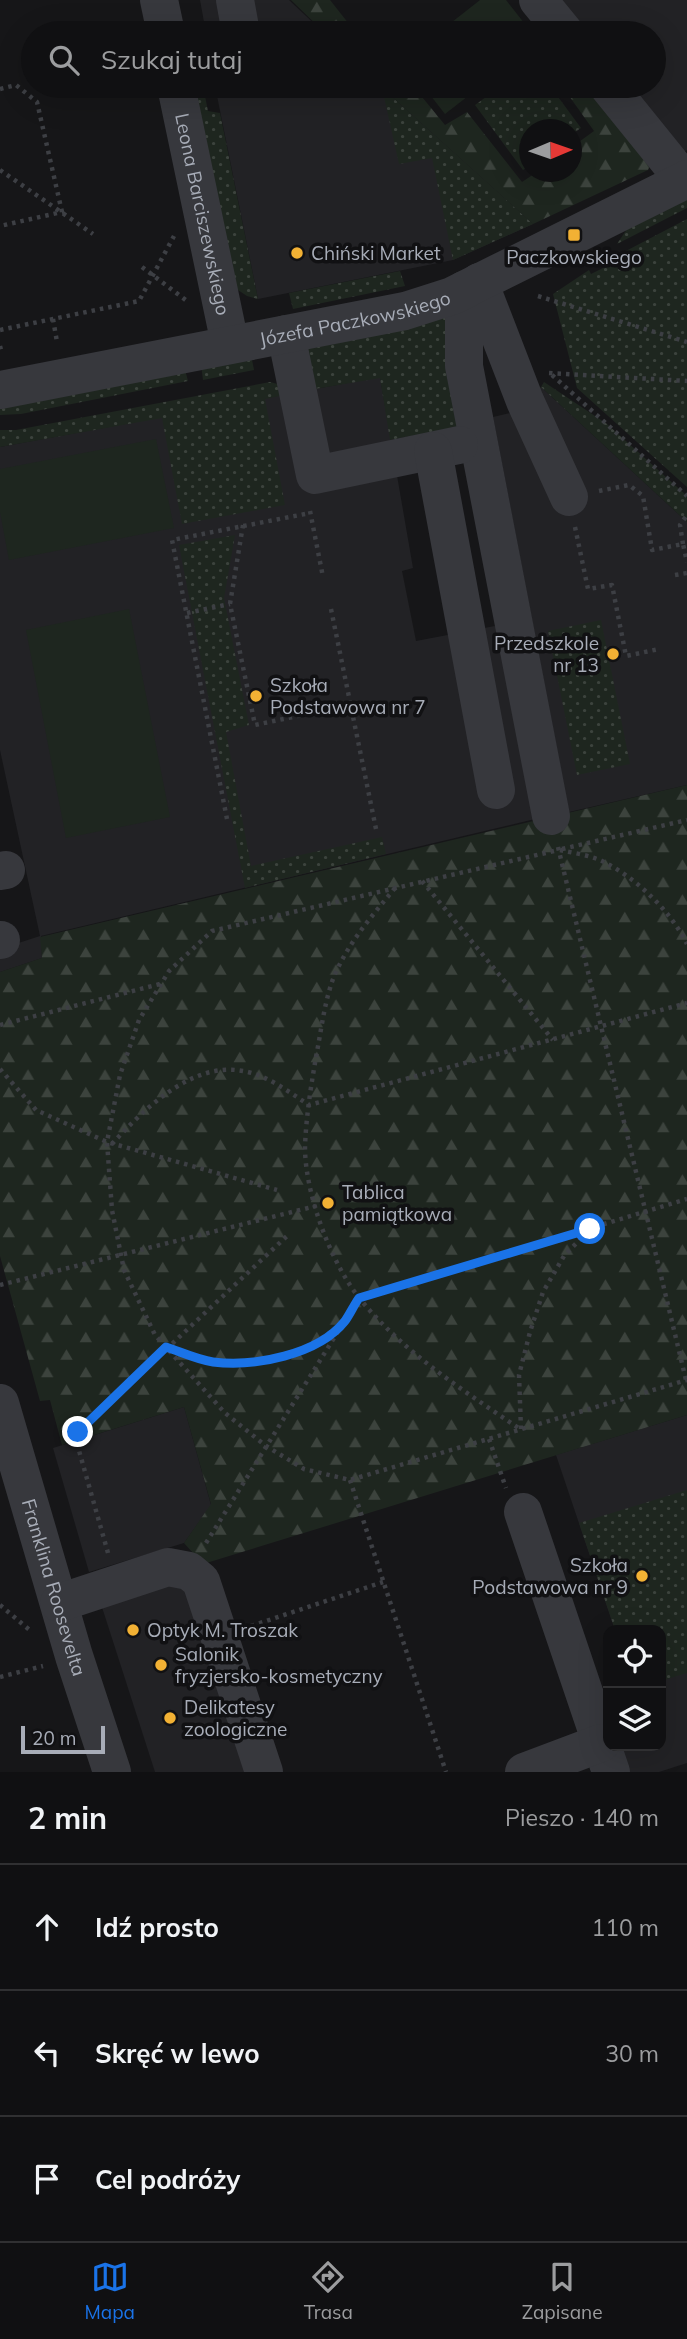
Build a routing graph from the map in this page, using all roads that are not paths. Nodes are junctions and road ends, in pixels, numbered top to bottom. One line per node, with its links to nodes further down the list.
1 (159, 0): 4 (street)
2 (235, 0): 5 (street)
3 (538, 0): 6 (street)
4 (163, 21)
5 (239, 21)
6 (555, 21)
7 (179, 98): 12 (street, Leona Barciszewskiego)
8 (618, 98): 9 (street)
9 (686, 179): 10 (street, Józefa Paczkowskiego)
10 (472, 286): 11 (street, Józefa Paczkowskiego); 14 (street); 16 (street)
11 (286, 334): 12 (street, Józefa Paczkowskiego); 15 (street)
12 (230, 344): 13 (street, Józefa Paczkowskiego)
13 (1, 372)
14 (479, 441): 15 (street); 18 (street)
15 (433, 451): 17 (street)
16 (569, 497)
17 (496, 790)
18 (555, 833)
19 (0, 1404): 21 (street, Franklina Roosevelta)
20 (523, 1512): 22 (street)
21 (59, 1603): 23 (street, Franklina Roosevelta); 24 (street)
22 (606, 1757): 25 (street)
23 (112, 1772)
24 (264, 1772)
25 (524, 1772)

